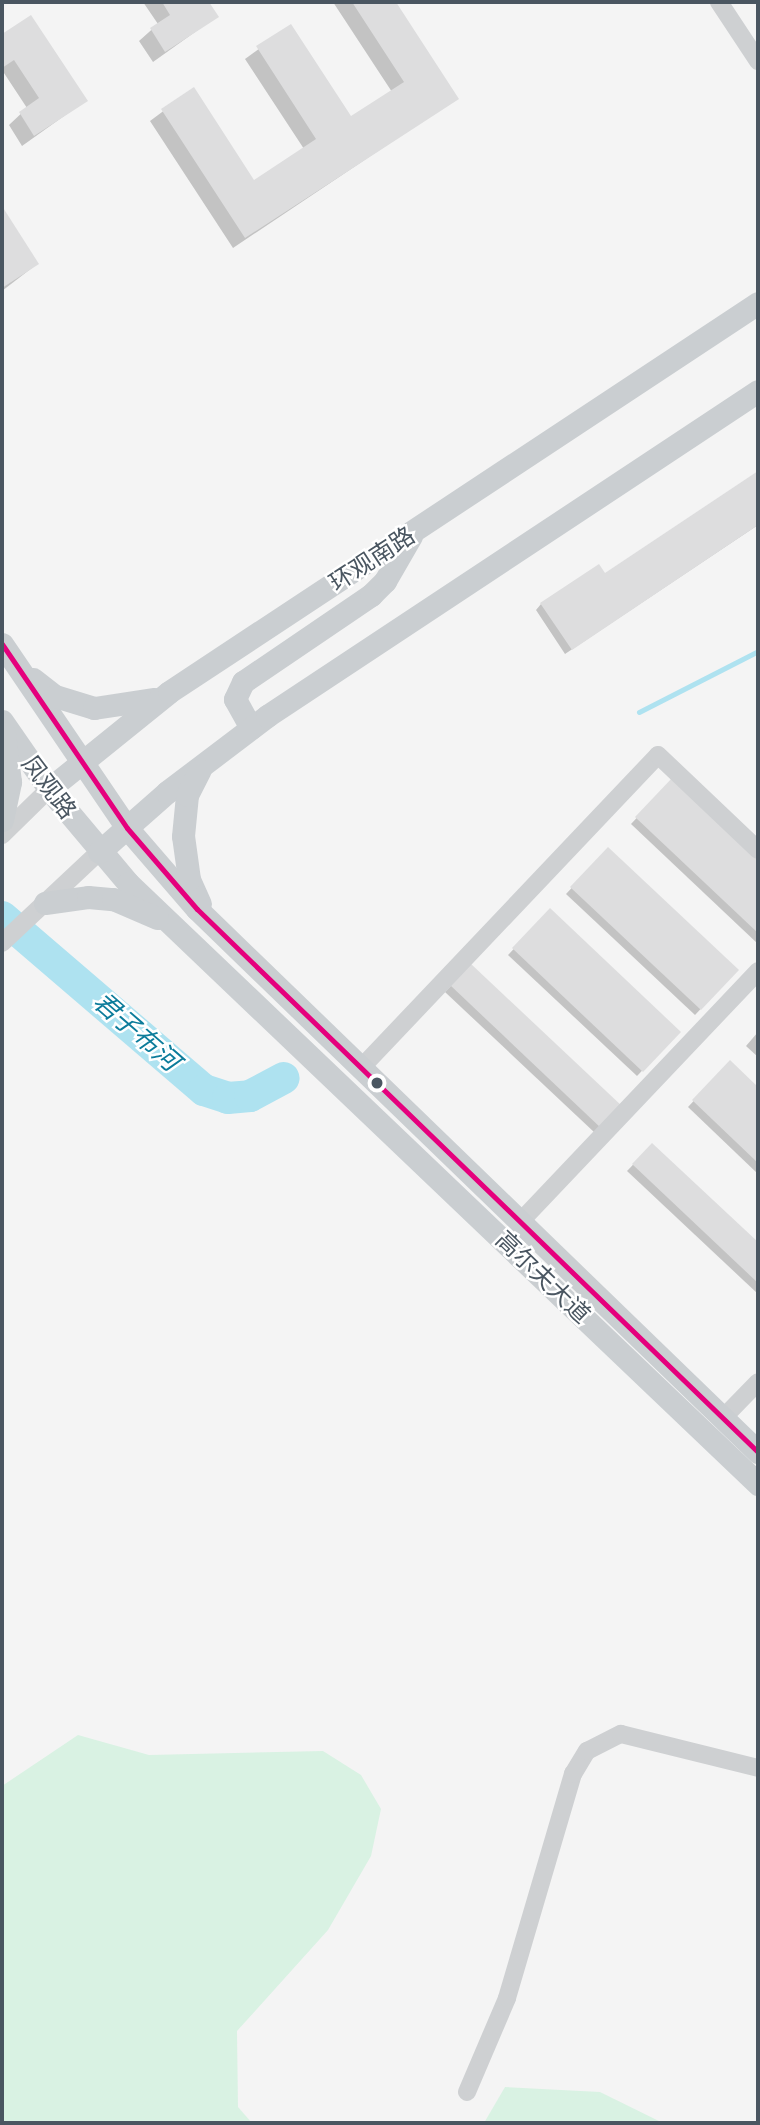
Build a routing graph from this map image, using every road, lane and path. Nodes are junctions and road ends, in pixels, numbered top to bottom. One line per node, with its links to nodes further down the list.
1 (719, 2): 2 (street)
2 (758, 61)
3 (758, 303): 5 (main road, 环观南路)
4 (758, 391): 9 (main road)
5 (415, 530): 7 (main road, 环观南路); 9 (main road)
6 (5, 649): 7 (main road); 11 (main road, 凤观路)
7 (169, 692): 11 (main road, 环观南路)
8 (2, 724): 12 (main road, 凤观路); 13 (main road)
9 (251, 728): 10 (main road)
10 (207, 760): 14 (main road); 19 (main road)
11 (80, 762): 12 (main road, 环观南路); 14 (main road, 凤观路)
12 (49, 789): 15 (street, 环观南路); 17 (main road, 凤观路)
13 (2, 820)
14 (127, 828): 17 (main road); 19 (main road)
15 (2, 835)
16 (758, 850): 23 (street)
17 (99, 852): 18 (street); 20 (main road)
18 (45, 903): 20 (main road); 21 (street)
19 (207, 919): 23 (main road, 高尔夫大道)
20 (191, 942): 28 (main road, 高尔夫大道)
21 (2, 943)
22 (758, 971): 24 (street)
23 (353, 1060): 24 (main road, 高尔夫大道)
24 (520, 1222): 26 (main road, 高尔夫大道)
25 (758, 1382): 26 (street)
26 (723, 1418): 27 (main road, 高尔夫大道)
27 (758, 1452)
28 (758, 1484)
29 (758, 1768): 30 (street)
30 (467, 2092)

